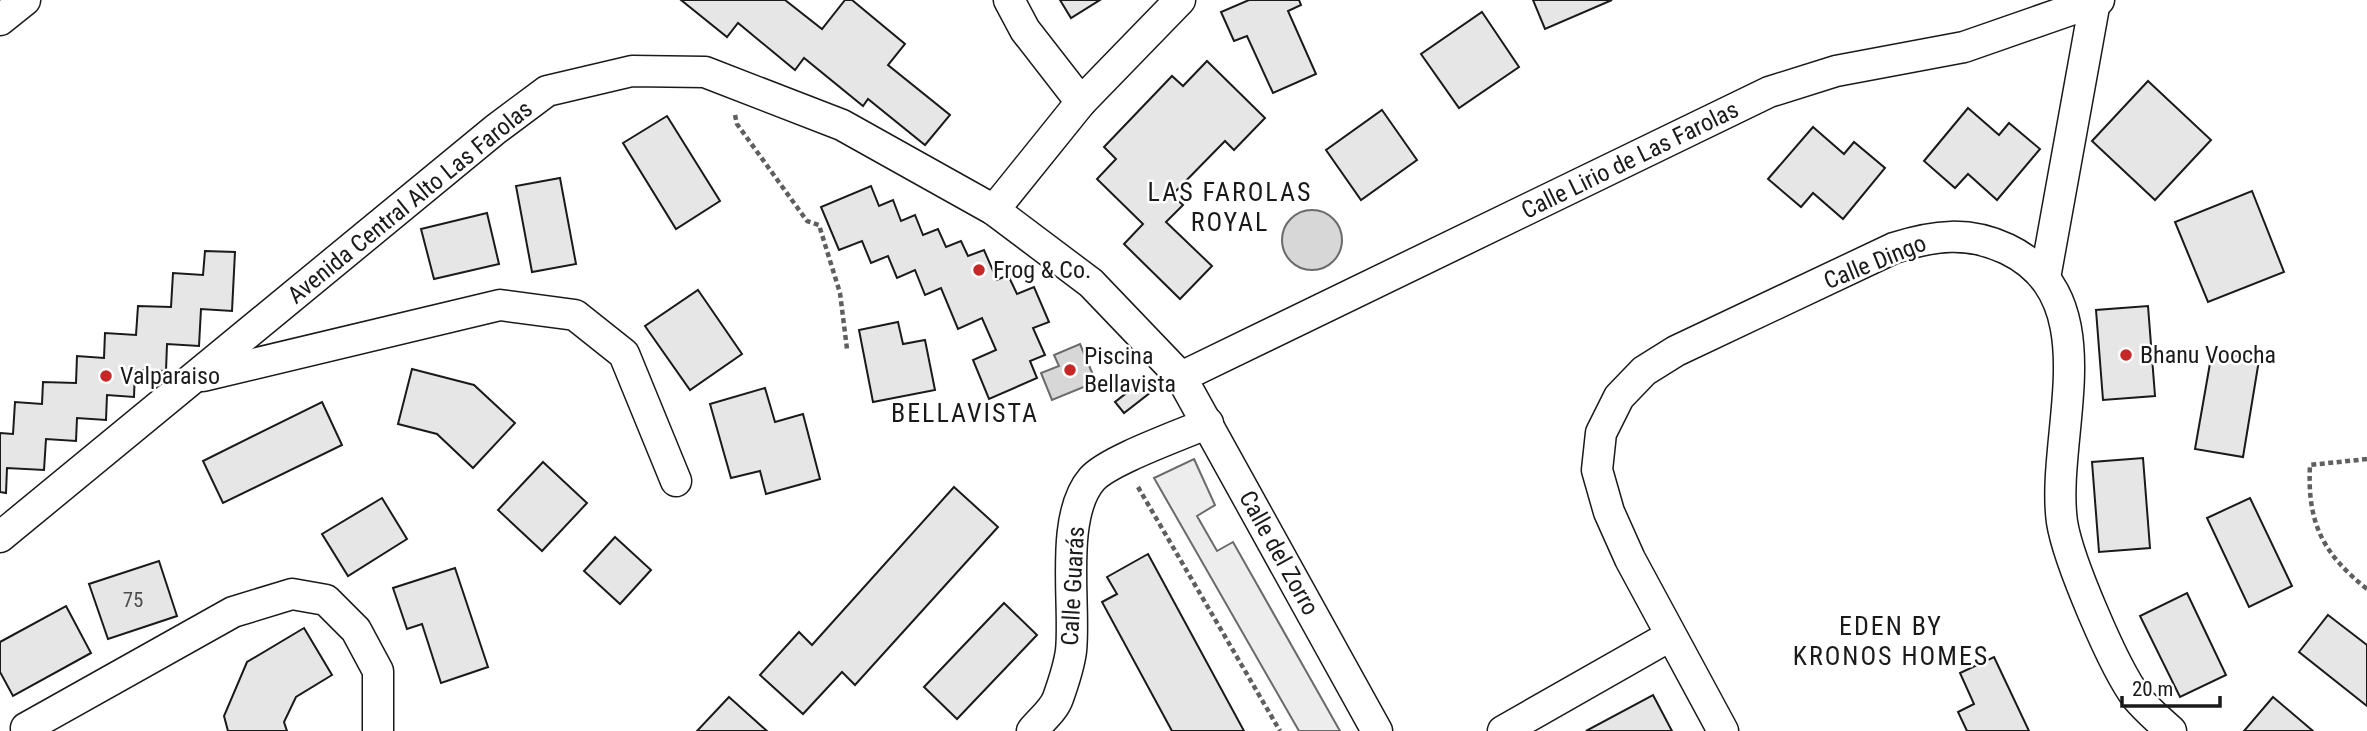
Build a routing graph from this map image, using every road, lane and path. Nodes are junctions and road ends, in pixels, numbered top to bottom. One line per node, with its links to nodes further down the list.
1 (25, 0): 6 (street)
2 (1009, 0): 8 (street)
3 (1180, 0): 8 (street)
4 (2097, 1): 5 (street, Calle Lirio de Las Farolas); 10 (street)
5 (2065, 6): 13 (street, Calle Lirio de Las Farolas)
6 (0, 20)
7 (729, 82): 9 (street, Avenida Central Alto Las Farolas); 11 (path); 12 (street, Avenida Central Alto Las Farolas)
8 (1081, 102): 9 (street)
9 (994, 210): 13 (street, Avenida Central Alto Las Farolas)
10 (2045, 278): 20 (street, Calle Dingo); 28 (street, Calle Dingo)
11 (847, 349)
12 (195, 377): 17 (street); 18 (street, Avenida Central Alto Las Farolas)
13 (1181, 377): 14 (street, Calle del Zorro)
14 (1208, 423): 16 (street, Calle Guarás); 25 (street, Calle del Zorro)
15 (2367, 459): 19 (path)
16 (1123, 460): 23 (street, Calle Guarás); 24 (path)
17 (676, 481)
18 (0, 537)
19 (2367, 589)
20 (1670, 636): 26 (street); 27 (street, Calle Dingo)
21 (26, 727): 22 (street)
22 (378, 731)
23 (1032, 731)
24 (1280, 731)
25 (1377, 731)
26 (1503, 731)
27 (1723, 731)
28 (2171, 731)

